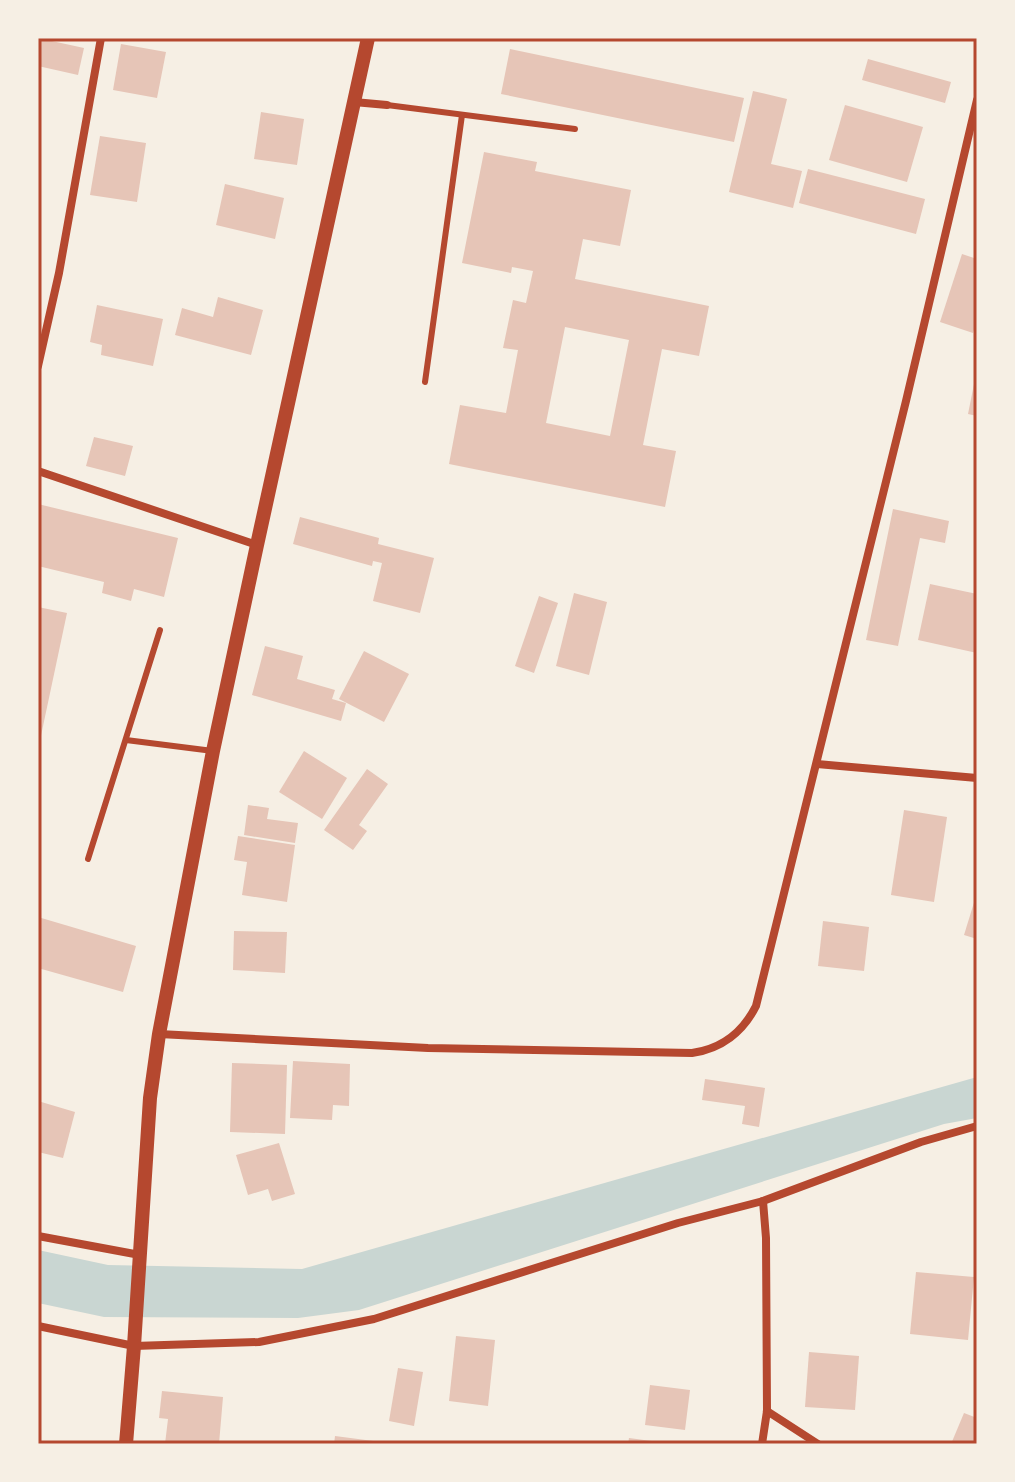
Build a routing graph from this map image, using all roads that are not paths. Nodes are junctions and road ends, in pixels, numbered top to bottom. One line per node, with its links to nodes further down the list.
1 (101, 38): 8 (street)
2 (368, 38): 4 (street)
3 (977, 100): 15 (street)
4 (354, 102): 5 (street); 11 (street)
5 (387, 105): 6 (lane)
6 (462, 115): 7 (lane); 9 (lane)
7 (575, 129)
8 (38, 366)
9 (425, 382)
10 (38, 471): 11 (street)
11 (257, 545): 14 (street)
12 (160, 630): 13 (lane)
13 (126, 740): 14 (lane); 17 (lane)
14 (213, 751): 18 (street)
15 (817, 764): 16 (street); 18 (street)
16 (977, 778)
17 (88, 859)
18 (159, 1034): 22 (street)
19 (977, 1126): 20 (street)
20 (763, 1201): 24 (street); 25 (street)
21 (38, 1236): 22 (street)
22 (140, 1255): 24 (street)
23 (38, 1326): 24 (street)
24 (134, 1346): 26 (street)
25 (767, 1411): 27 (street); 28 (street)
26 (126, 1444)
27 (762, 1444)
28 (818, 1444)

